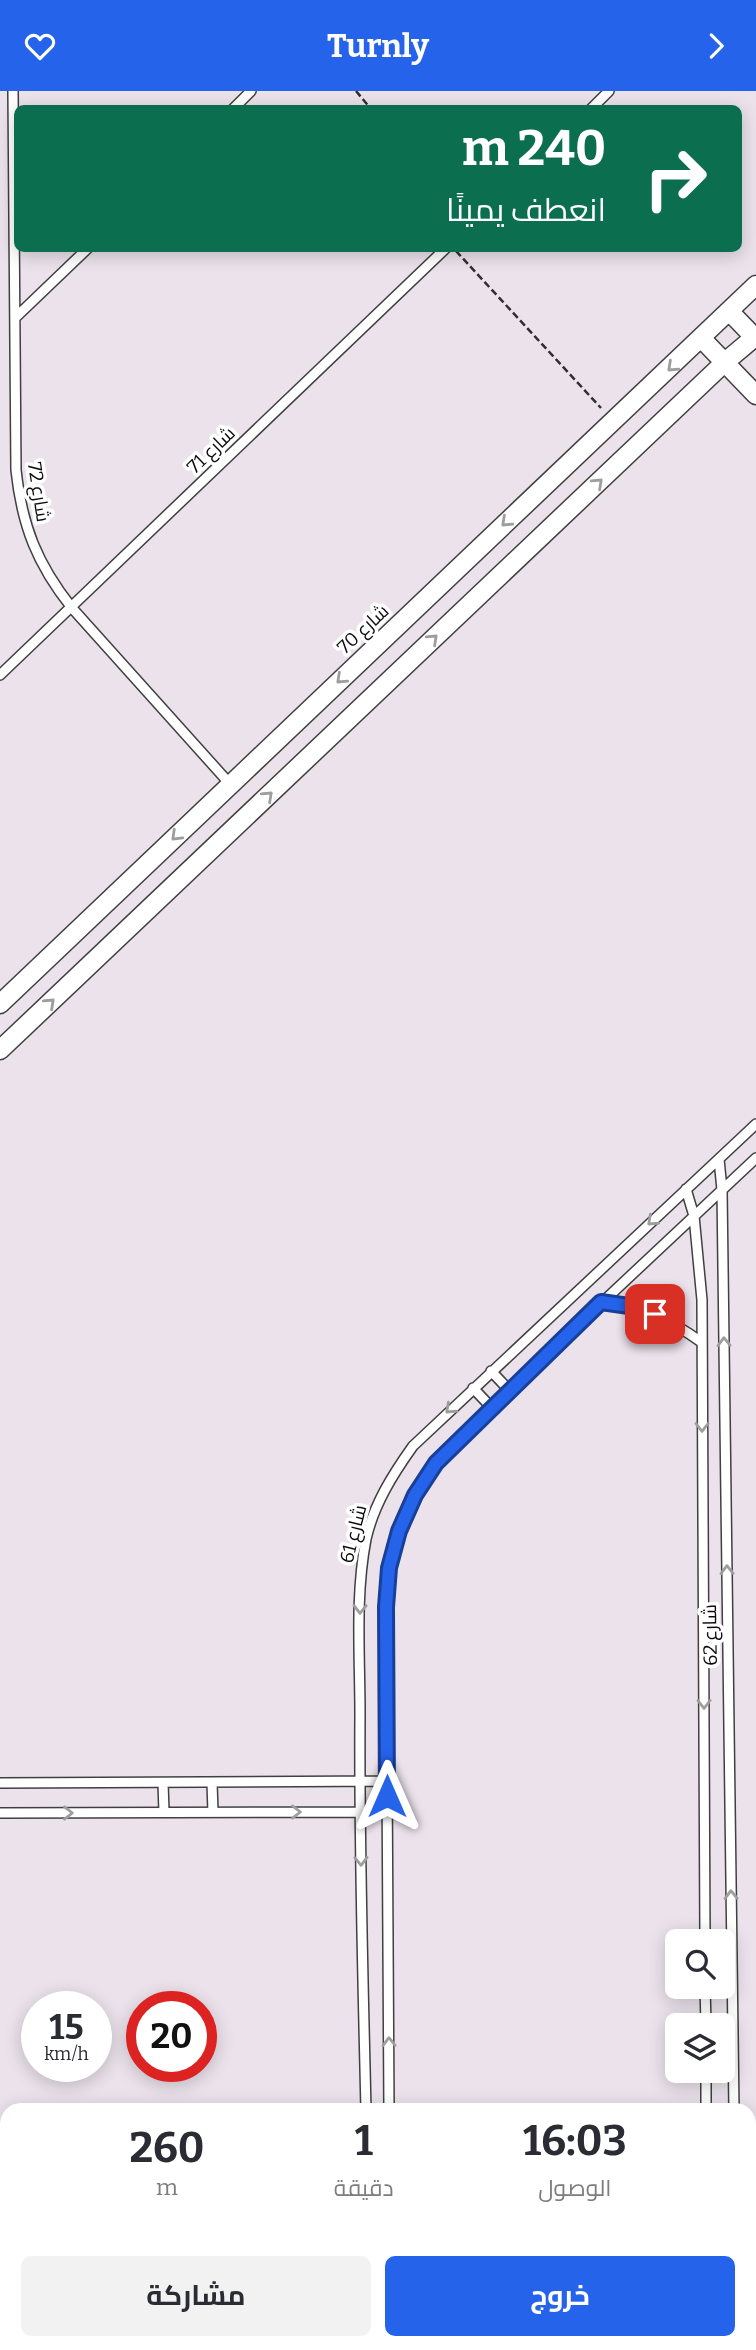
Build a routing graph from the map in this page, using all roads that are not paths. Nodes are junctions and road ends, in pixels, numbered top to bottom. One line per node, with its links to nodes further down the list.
1 (13, 91): 6 (lane, شارع 72)
2 (251, 91): 4 (lane)
3 (609, 91): 5 (lane)
4 (237, 105)
5 (595, 105)
6 (14, 204)
7 (14, 252): 12 (lane, شارع 72)
8 (84, 252): 12 (lane)
9 (442, 252): 17 (lane, شارع 71)
10 (756, 285): 11 (street, شارع 70)
11 (729, 310): 13 (street); 14 (street, شارع 70)
12 (15, 318): 17 (lane, شارع 72)
13 (756, 338): 15 (street)
14 (702, 339): 15 (street); 19 (street, شارع 70, one-way to 19)
15 (725, 362): 16 (street); 21 (street, one-way to 15)
16 (756, 395)
17 (72, 608): 18 (lane, شارع 71); 19 (lane, شارع 72)
18 (0, 675)
19 (230, 784): 20 (street, شارع 70, one-way to 20)
20 (0, 1004)
21 (0, 1050)
22 (756, 1124): 24 (lane, شارع 61)
23 (756, 1158): 26 (lane)
24 (719, 1159): 25 (lane, شارع 61); 26 (lane, شارع 62)
25 (686, 1189): 27 (lane, شارع 62); 30 (lane, شارع 61, one-way to 30)
26 (722, 1190): 27 (lane); 49 (lane, شارع 62, one-way to 26)
27 (694, 1216): 28 (lane); 29 (lane, شارع 62)
28 (601, 1302): 29 (lane); 32 (lane)
29 (701, 1342): 44 (lane, شارع 62, one-way to 44)
30 (491, 1371): 31 (lane, شارع 61); 32 (lane)
31 (472, 1388): 33 (lane); 34 (lane, شارع 61, one-way to 34)
32 (509, 1390): 33 (lane)
33 (491, 1408): 35 (lane)
34 (359, 1781): 35 (lane); 38 (lane); 41 (lane, شارع 61)
35 (387, 1781): 42 (lane)
36 (0, 1783): 37 (lane)
37 (163, 1783): 38 (lane); 39 (lane)
38 (212, 1783): 40 (lane)
39 (164, 1812): 40 (lane); 43 (lane, one-way to 39)
40 (213, 1812): 41 (lane, one-way to 41)
41 (360, 1812): 42 (lane); 46 (lane, شارع 61, one-way to 46)
42 (387, 1812): 47 (lane, one-way to 42)
43 (0, 1813)
44 (705, 1929)
45 (706, 2083): 48 (lane)
46 (366, 2103)
47 (390, 2103)
48 (706, 2103)
49 (734, 2103)

